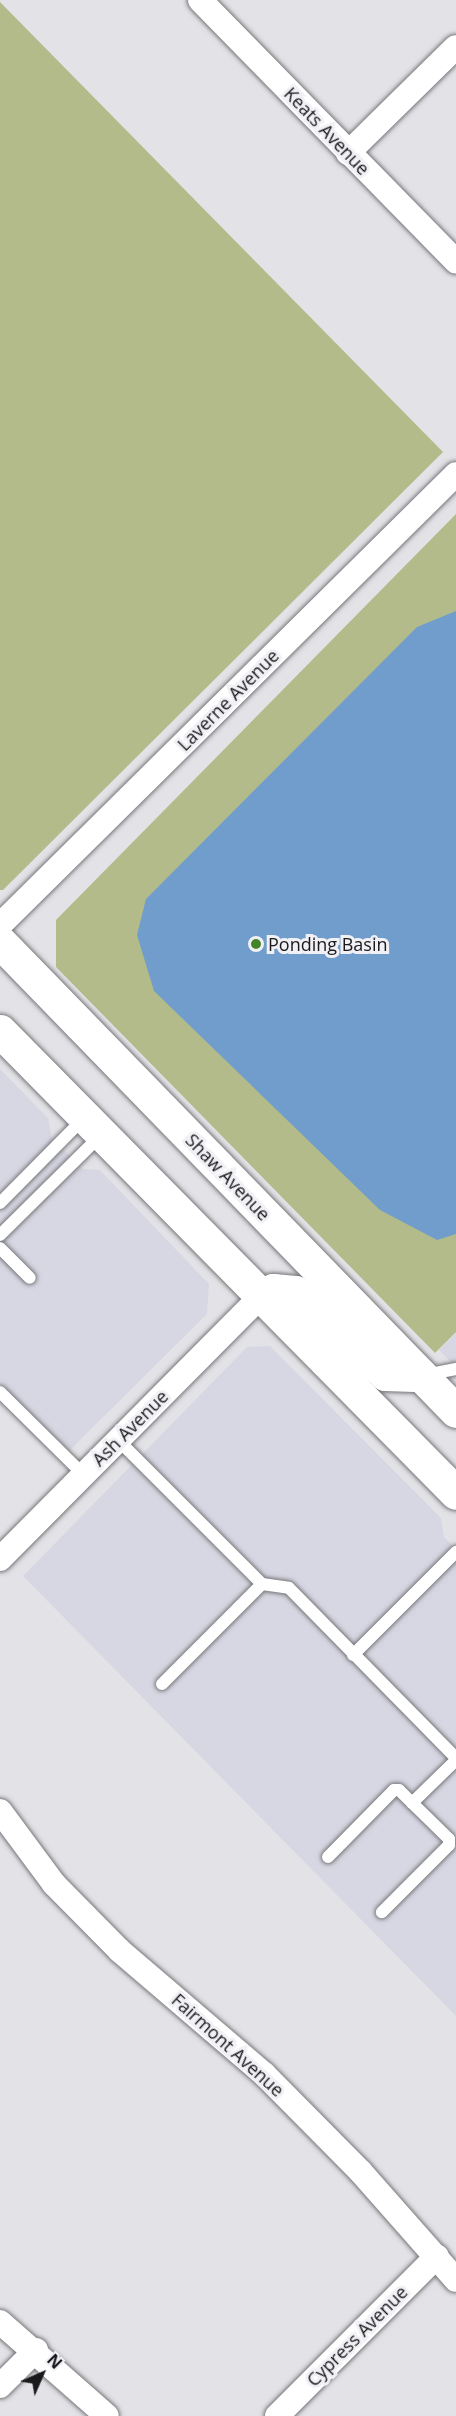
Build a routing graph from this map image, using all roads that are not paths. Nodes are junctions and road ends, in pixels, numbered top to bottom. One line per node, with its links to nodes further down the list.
1 (200, 0): 3 (street, Keats Avenue)
2 (456, 46): 3 (street)
3 (348, 153): 4 (street, Keats Avenue)
4 (456, 261)
5 (456, 474): 6 (street, Laverne Avenue)
6 (0, 925)
7 (0, 942): 16 (main road, Shaw Avenue)
8 (0, 1031): 9 (main road)
9 (92, 1126): 10 (lane); 11 (lane); 14 (main road)
10 (0, 1203)
11 (0, 1235)
12 (0, 1248): 13 (lane)
13 (30, 1278)
14 (260, 1297): 16 (main road); 19 (street, Ash Avenue); 21 (main road)
15 (456, 1369): 16 (lane)
16 (421, 1375): 18 (main road, Shaw Avenue)
17 (0, 1392): 20 (lane)
18 (456, 1411)
19 (118, 1440): 20 (street, Ash Avenue); 24 (lane)
20 (84, 1475): 23 (street, Ash Avenue)
21 (456, 1493)
22 (456, 1552): 25 (lane)
23 (0, 1559)
24 (262, 1584): 25 (lane); 26 (lane)
25 (353, 1654): 27 (lane)
26 (162, 1684)
27 (456, 1759): 28 (lane)
28 (412, 1803): 30 (lane); 31 (lane)
29 (0, 1811): 32 (street, Fairmont Avenue)
30 (328, 1857)
31 (382, 1912)
32 (437, 2256): 33 (street, Fairmont Avenue); 38 (street, Cypress Avenue)
33 (456, 2280)
34 (0, 2322): 35 (street)
35 (36, 2350): 36 (street); 37 (street)
36 (0, 2386)
37 (107, 2416)
38 (277, 2416)

